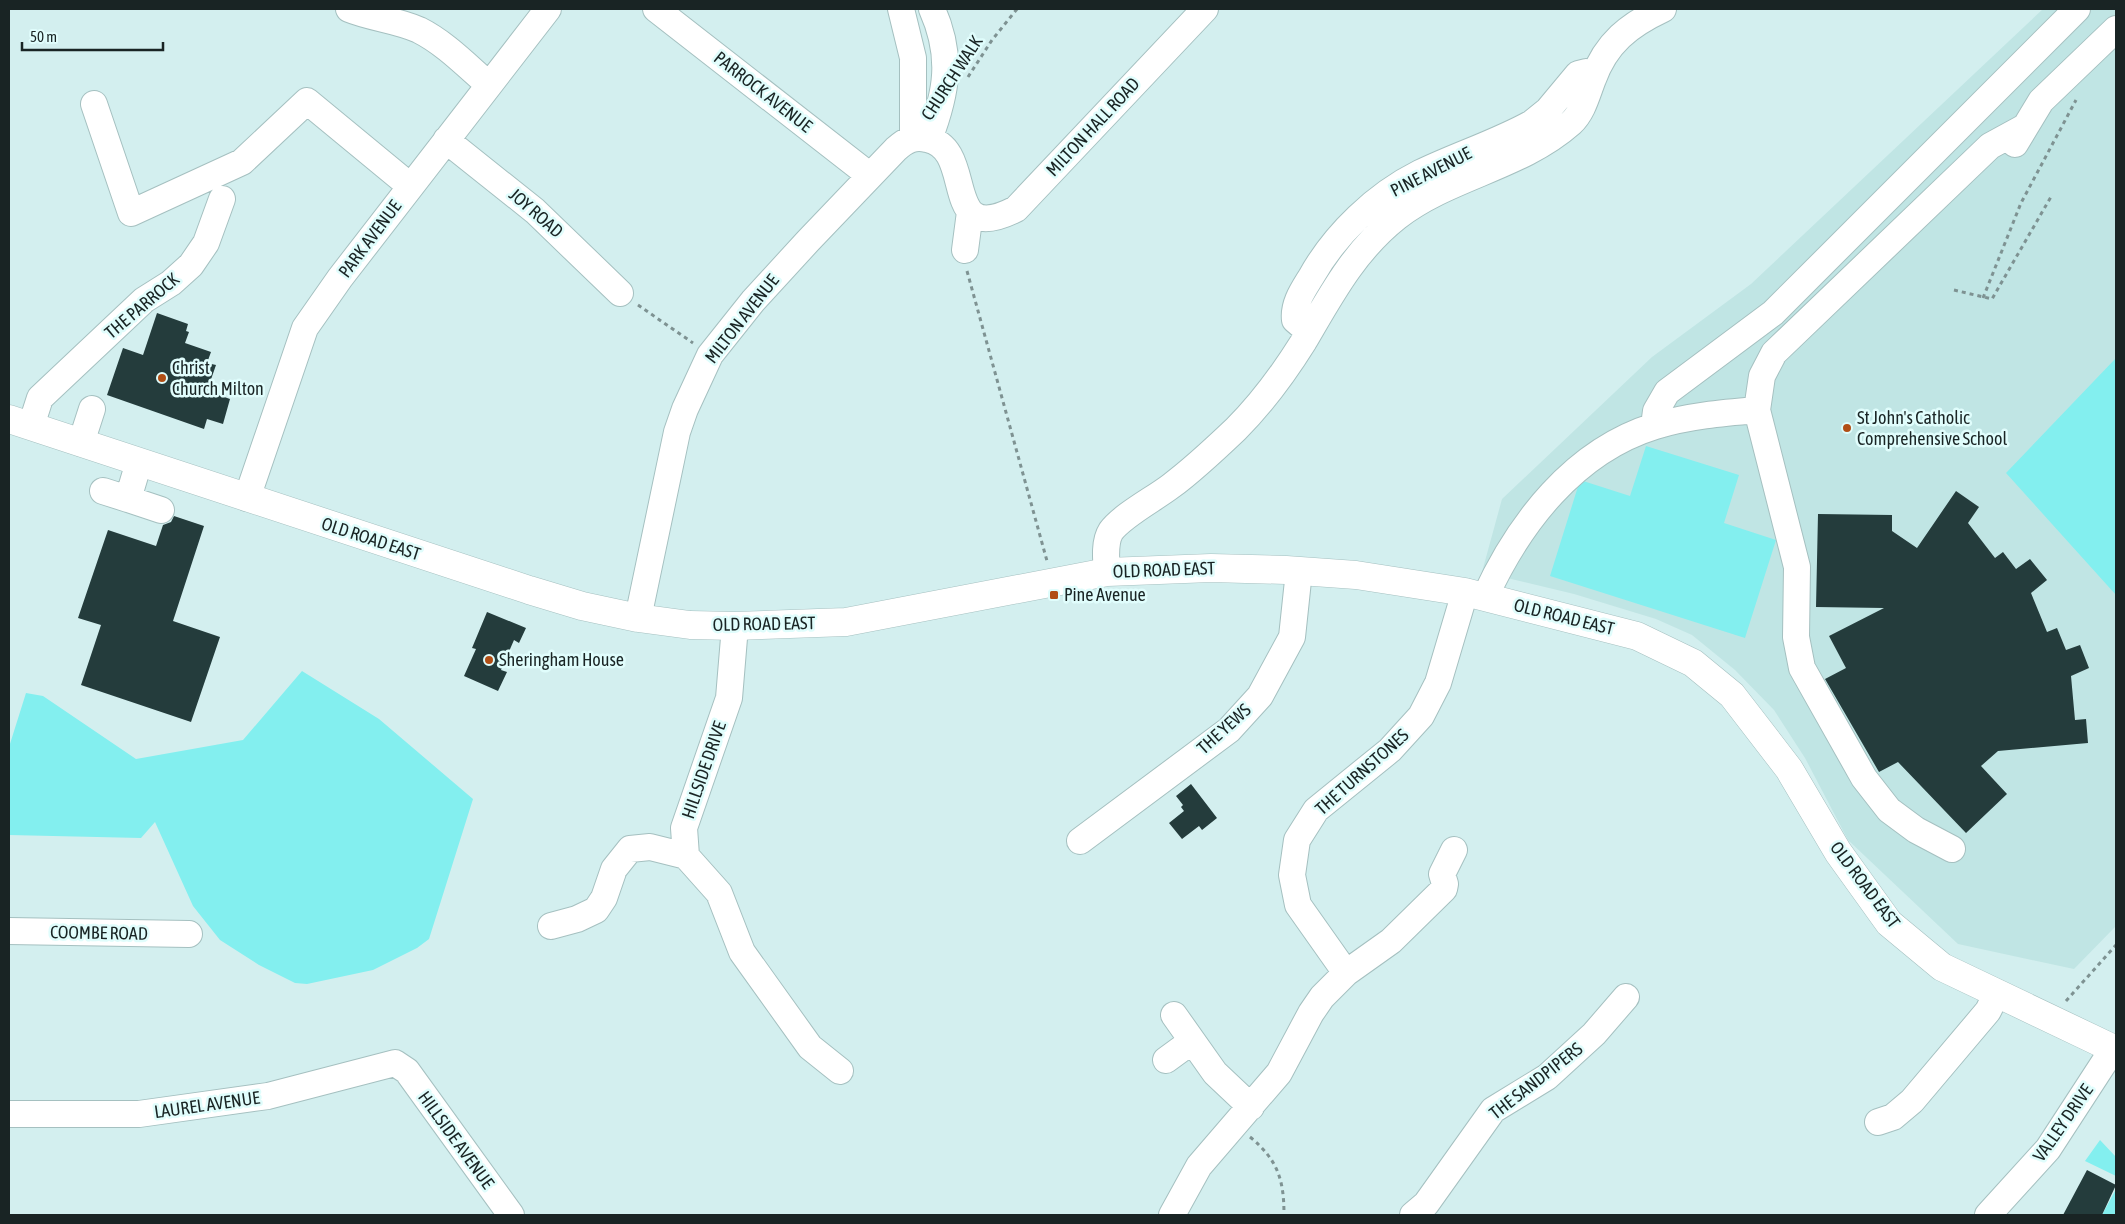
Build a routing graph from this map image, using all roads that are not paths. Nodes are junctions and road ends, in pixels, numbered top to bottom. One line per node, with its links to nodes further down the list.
1 (349, 9): 10 (street)
2 (548, 9): 10 (street, PARK AVENUE)
3 (656, 9): 16 (street, PARROCK AVENUE)
4 (901, 9): 14 (street)
5 (932, 9): 14 (street)
6 (1205, 9): 19 (street, MILTON HALL ROAD)
7 (1663, 9): 33 (street, PINE AVENUE)
8 (2077, 9): 25 (street)
9 (2116, 29): 12 (street)
10 (489, 85): 13 (street, PARK AVENUE)
11 (94, 104): 17 (street)
12 (2023, 128): 15 (street); 23 (street)
13 (446, 140): 17 (street, PARK AVENUE); 21 (street, JOY ROAD)
14 (930, 144): 16 (street, MILTON AVENUE); 19 (street)
15 (2011, 152)
16 (869, 175): 35 (street, MILTON AVENUE)
17 (410, 186): 29 (street, PARK AVENUE)
18 (222, 199): 24 (street, THE PARROCK)
19 (970, 212): 20 (street)
20 (965, 250)
21 (620, 293)
22 (92, 409): 26 (street)
23 (1756, 410): 25 (street, THE TURNSTONES); 38 (street)
24 (20, 423): 26 (main road, OLD ROAD EAST)
25 (1654, 426): 34 (street, THE TURNSTONES)
26 (81, 443): 27 (main road, OLD ROAD EAST)
27 (139, 462): 29 (main road, OLD ROAD EAST); 30 (street)
28 (103, 491): 30 (street)
29 (247, 498): 35 (main road, OLD ROAD EAST)
30 (128, 499): 31 (street)
31 (161, 510)
32 (1299, 571): 33 (main road, OLD ROAD EAST); 34 (main road, OLD ROAD EAST); 37 (street, THE YEWS)
33 (1106, 572): 36 (main road, OLD ROAD EAST)
34 (1475, 594): 44 (street, THE TURNSTONES); 45 (main road, OLD ROAD EAST)
35 (638, 618): 36 (main road, OLD ROAD EAST)
36 (735, 626): 40 (street, HILLSIDE DRIVE)
37 (1080, 841)
38 (1952, 849)
39 (1454, 850): 44 (street)
40 (686, 856): 41 (street); 52 (street)
41 (551, 926)
42 (9, 931): 43 (street, COOMBE ROAD)
43 (189, 934)
44 (1346, 973): 53 (street)
45 (1997, 993): 49 (main road, OLD ROAD EAST); 55 (street)
46 (1626, 997): 58 (street, THE SANDPIPERS)
47 (1174, 1015): 48 (street)
48 (1192, 1042): 50 (street); 53 (street)
49 (2115, 1050): 59 (street, VALLEY DRIVE)
50 (1166, 1060)
51 (400, 1065): 54 (street, LAUREL AVENUE); 56 (street, HILLSIDE AVENUE)
52 (840, 1071)
53 (1251, 1107): 57 (street)
54 (9, 1114)
55 (1878, 1122)
56 (511, 1215)
57 (1172, 1215)
58 (1413, 1215)
59 (1988, 1215)

